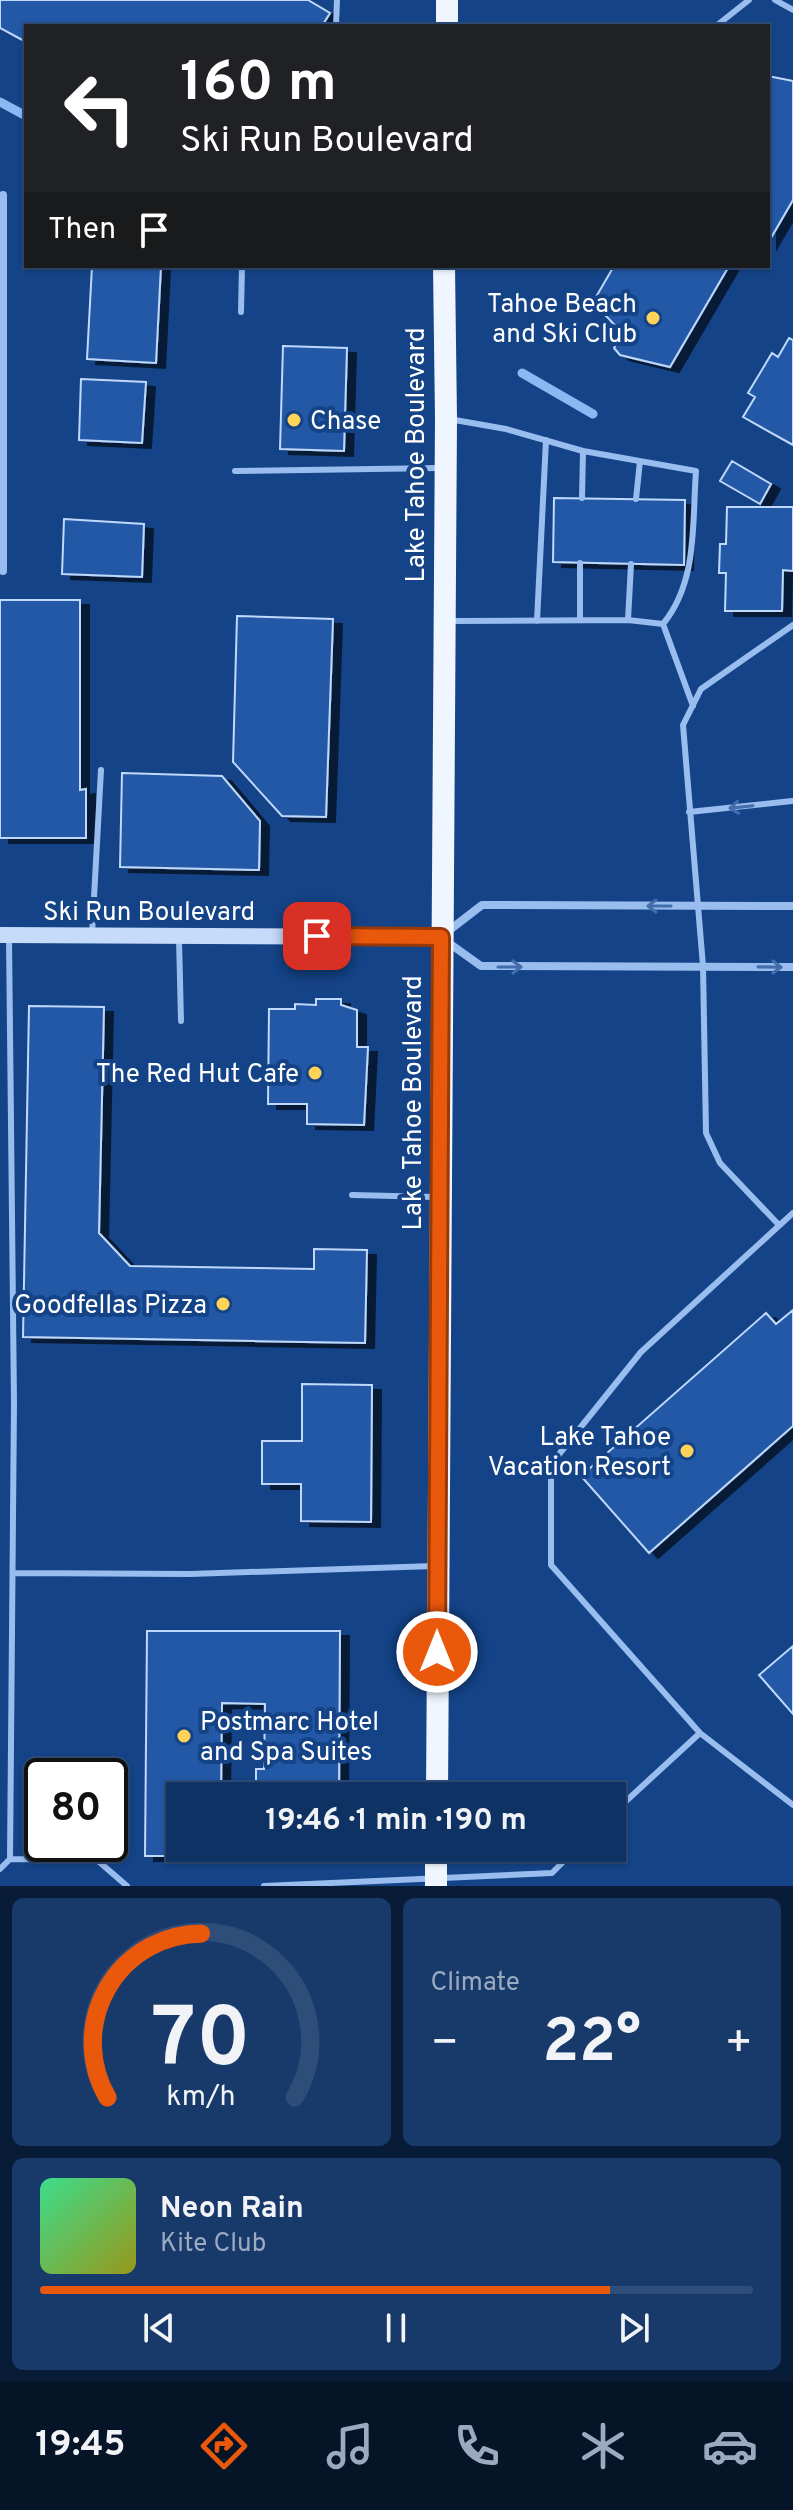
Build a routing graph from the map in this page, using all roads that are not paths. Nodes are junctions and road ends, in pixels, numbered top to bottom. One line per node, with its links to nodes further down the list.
1 (337, 0): 6 (lane)
2 (447, 0): 7 (highway)
3 (749, 0): 8 (lane)
4 (775, 0): 5 (lane)
5 (793, 10)
6 (336, 24)
7 (447, 24)
8 (719, 24)
9 (3, 195): 13 (street)
10 (242, 268): 12 (lane)
11 (444, 268): 14 (highway, Lake Tahoe Boulevard)
12 (241, 312)
13 (2, 388): 24 (street)
14 (446, 419): 15 (lane); 18 (highway, Lake Tahoe Boulevard)
15 (546, 440): 16 (lane); 28 (lane)
16 (583, 451): 17 (lane); 20 (lane)
17 (640, 461): 21 (lane); 29 (lane)
18 (443, 468): 19 (lane); 27 (highway, Lake Tahoe Boulevard)
19 (235, 471)
20 (582, 498)
21 (636, 499)
22 (580, 563): 25 (lane)
23 (631, 564): 26 (lane)
24 (3, 571)
25 (580, 620): 26 (lane); 28 (lane)
26 (628, 620): 29 (lane)
27 (443, 621): 28 (lane); 40 (highway, Lake Tahoe Boulevard)
28 (537, 621)
29 (663, 624): 31 (lane)
30 (793, 625): 31 (lane)
31 (693, 706): 34 (lane)
32 (101, 770): 38 (lane)
33 (792, 801): 34 (lane, one-way to 34)
34 (689, 812): 35 (lane)
35 (695, 906): 36 (street); 40 (street, one-way to 40); 41 (lane)
36 (793, 906)
37 (4, 935): 38 (main road, Ski Run Boulevard); 49 (lane)
38 (92, 935): 39 (main road, Ski Run Boulevard)
39 (179, 936): 40 (main road, Ski Run Boulevard); 43 (lane)
40 (441, 937): 41 (street, one-way to 41); 45 (highway, Lake Tahoe Boulevard)
41 (703, 966): 42 (street, one-way to 42); 47 (lane)
42 (793, 967)
43 (181, 1021)
44 (352, 1195): 45 (lane)
45 (440, 1197): 48 (highway, Lake Tahoe Boulevard)
46 (793, 1213): 47 (lane)
47 (778, 1224): 50 (lane)
48 (438, 1566): 49 (lane); 51 (highway, Lake Tahoe Boulevard)
49 (13, 1573): 54 (lane)
50 (700, 1733): 52 (lane); 53 (lane)
51 (437, 1782)
52 (626, 1801)
53 (793, 1805)
54 (10, 1859): 57 (lane); 59 (lane)
55 (436, 1862): 58 (highway)
56 (563, 1862): 58 (lane)
57 (0, 1869)
58 (436, 1883): 60 (lane)
59 (127, 1886)
60 (264, 1886)

